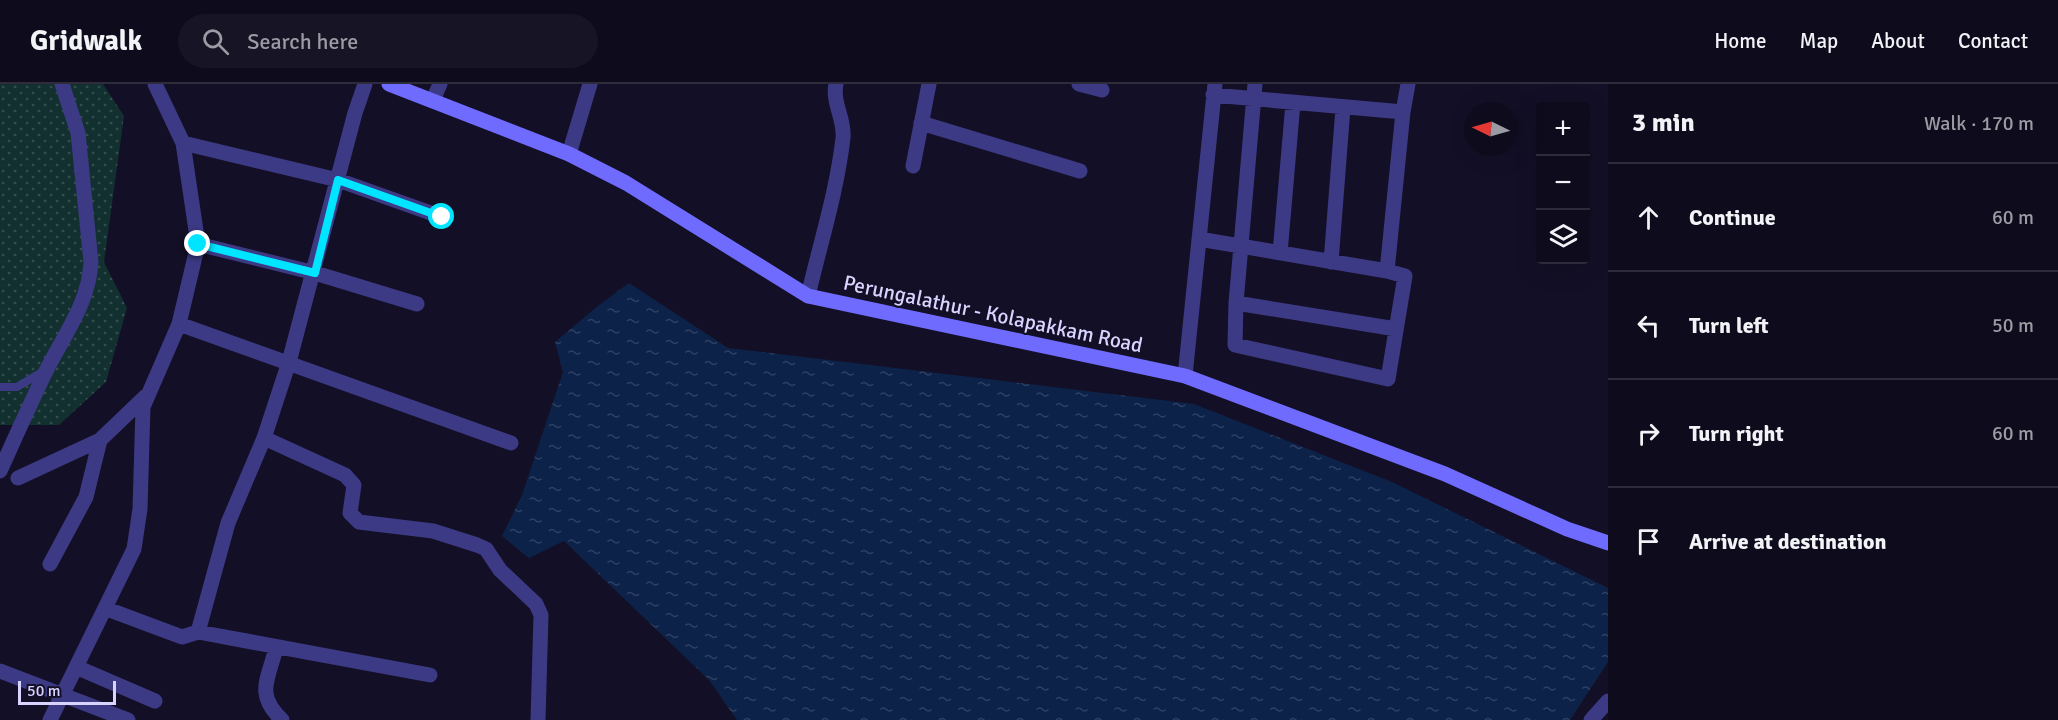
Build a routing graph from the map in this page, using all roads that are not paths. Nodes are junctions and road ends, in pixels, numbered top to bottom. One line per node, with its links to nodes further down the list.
1 (62, 84): 38 (street)
2 (155, 84): 19 (street)
3 (365, 84): 23 (street)
4 (389, 84): 14 (main road, Perungalathur - Kolapakkam Road)
5 (440, 84): 14 (street)
6 (590, 84): 20 (street)
7 (836, 84): 32 (street)
8 (929, 84): 18 (street)
9 (1079, 84): 12 (street)
10 (1408, 84): 17 (street)
11 (1214, 89): 13 (street); 25 (street)
12 (1102, 90)
13 (1255, 92): 15 (street); 27 (street)
14 (433, 100): 20 (main road, Perungalathur - Kolapakkam Road)
15 (1293, 103): 16 (street); 28 (street)
16 (1343, 108): 17 (street); 29 (street)
17 (1403, 112): 30 (street)
18 (921, 123): 21 (street); 22 (street)
19 (183, 143): 23 (street); 26 (street)
20 (569, 154): 32 (main road, Perungalathur - Kolapakkam Road)
21 (913, 166)
22 (1080, 171)
23 (338, 180): 24 (street); 31 (street)
24 (442, 217)
25 (1199, 239): 27 (street); 39 (street)
26 (198, 244): 31 (street); 35 (street)
27 (1240, 246): 28 (street); 33 (street)
28 (1280, 253): 29 (street)
29 (1331, 262): 30 (street)
30 (1387, 271): 36 (street)
31 (315, 273): 34 (street); 37 (street)
32 (808, 296): 39 (main road, Perungalathur - Kolapakkam Road)
33 (1236, 303): 36 (street); 36 (street)
34 (417, 304)
35 (179, 324): 37 (street); 41 (street)
36 (1396, 329)
37 (289, 362): 42 (street); 44 (street)
38 (47, 369): 40 (lane); 45 (street)
39 (1185, 376): 47 (main road, Perungalathur - Kolapakkam Road)
40 (0, 387)
41 (146, 396): 43 (street); 49 (street)
42 (264, 438): 50 (street); 61 (street)
43 (100, 440): 46 (street); 48 (street)
44 (512, 443)
45 (0, 471)
46 (18, 478)
47 (1608, 543)
48 (50, 564)
49 (107, 609): 50 (street); 52 (street)
50 (198, 632): 51 (street)
51 (276, 648): 54 (street); 60 (street)
52 (76, 667): 55 (street); 56 (street)
53 (0, 671): 55 (street)
54 (430, 675)
55 (64, 693): 58 (street); 59 (street)
56 (155, 701)
57 (1608, 701): 62 (street)
58 (50, 720)
59 (128, 720)
60 (282, 720)
61 (538, 720)
62 (1591, 720)

